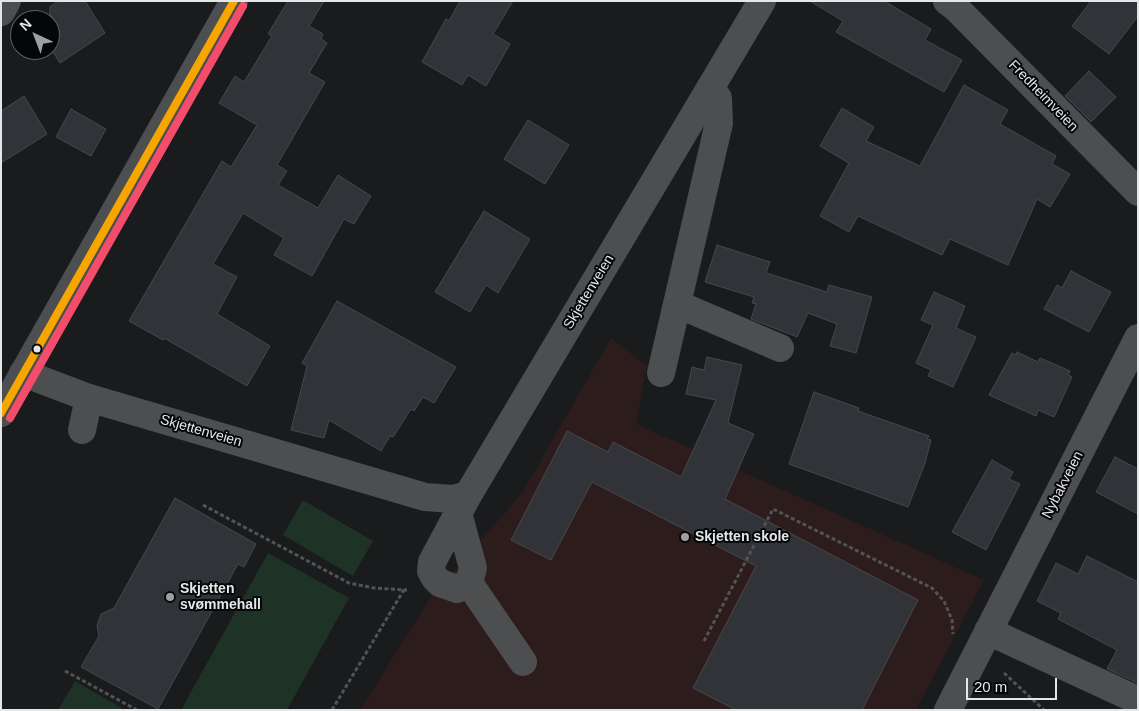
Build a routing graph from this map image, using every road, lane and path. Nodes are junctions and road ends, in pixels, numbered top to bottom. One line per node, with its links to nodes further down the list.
1 (7, 1): 5 (street)
2 (234, 1): 12 (street)
3 (762, 1): 6 (street, Skjettenveien)
4 (947, 1): 7 (street, Fredheimveien)
5 (1, 12)
6 (710, 88): 8 (street); 16 (street, Skjettenveien)
7 (1138, 192)
8 (677, 304): 10 (street); 11 (street)
9 (1138, 338): 22 (street, Nybakveien)
10 (780, 348)
11 (661, 372)
12 (23, 373): 13 (street, Skjettenveien); 14 (street)
13 (89, 398): 15 (street); 16 (street, Skjettenveien)
14 (1, 412)
15 (82, 430)
16 (463, 504): 18 (street, Skjettenveien); 19 (street)
17 (203, 505): 20 (path)
18 (432, 562): 19 (street); 20 (path)
19 (469, 583): 25 (street)
20 (404, 589): 21 (path); 29 (path)
21 (412, 592)
22 (988, 631): 27 (street); 30 (street, Nybakveien)
23 (953, 637): 24 (path)
24 (704, 641)
25 (523, 662)
26 (65, 671): 28 (path)
27 (1134, 698)
28 (137, 710)
29 (332, 710)
30 (948, 710)

